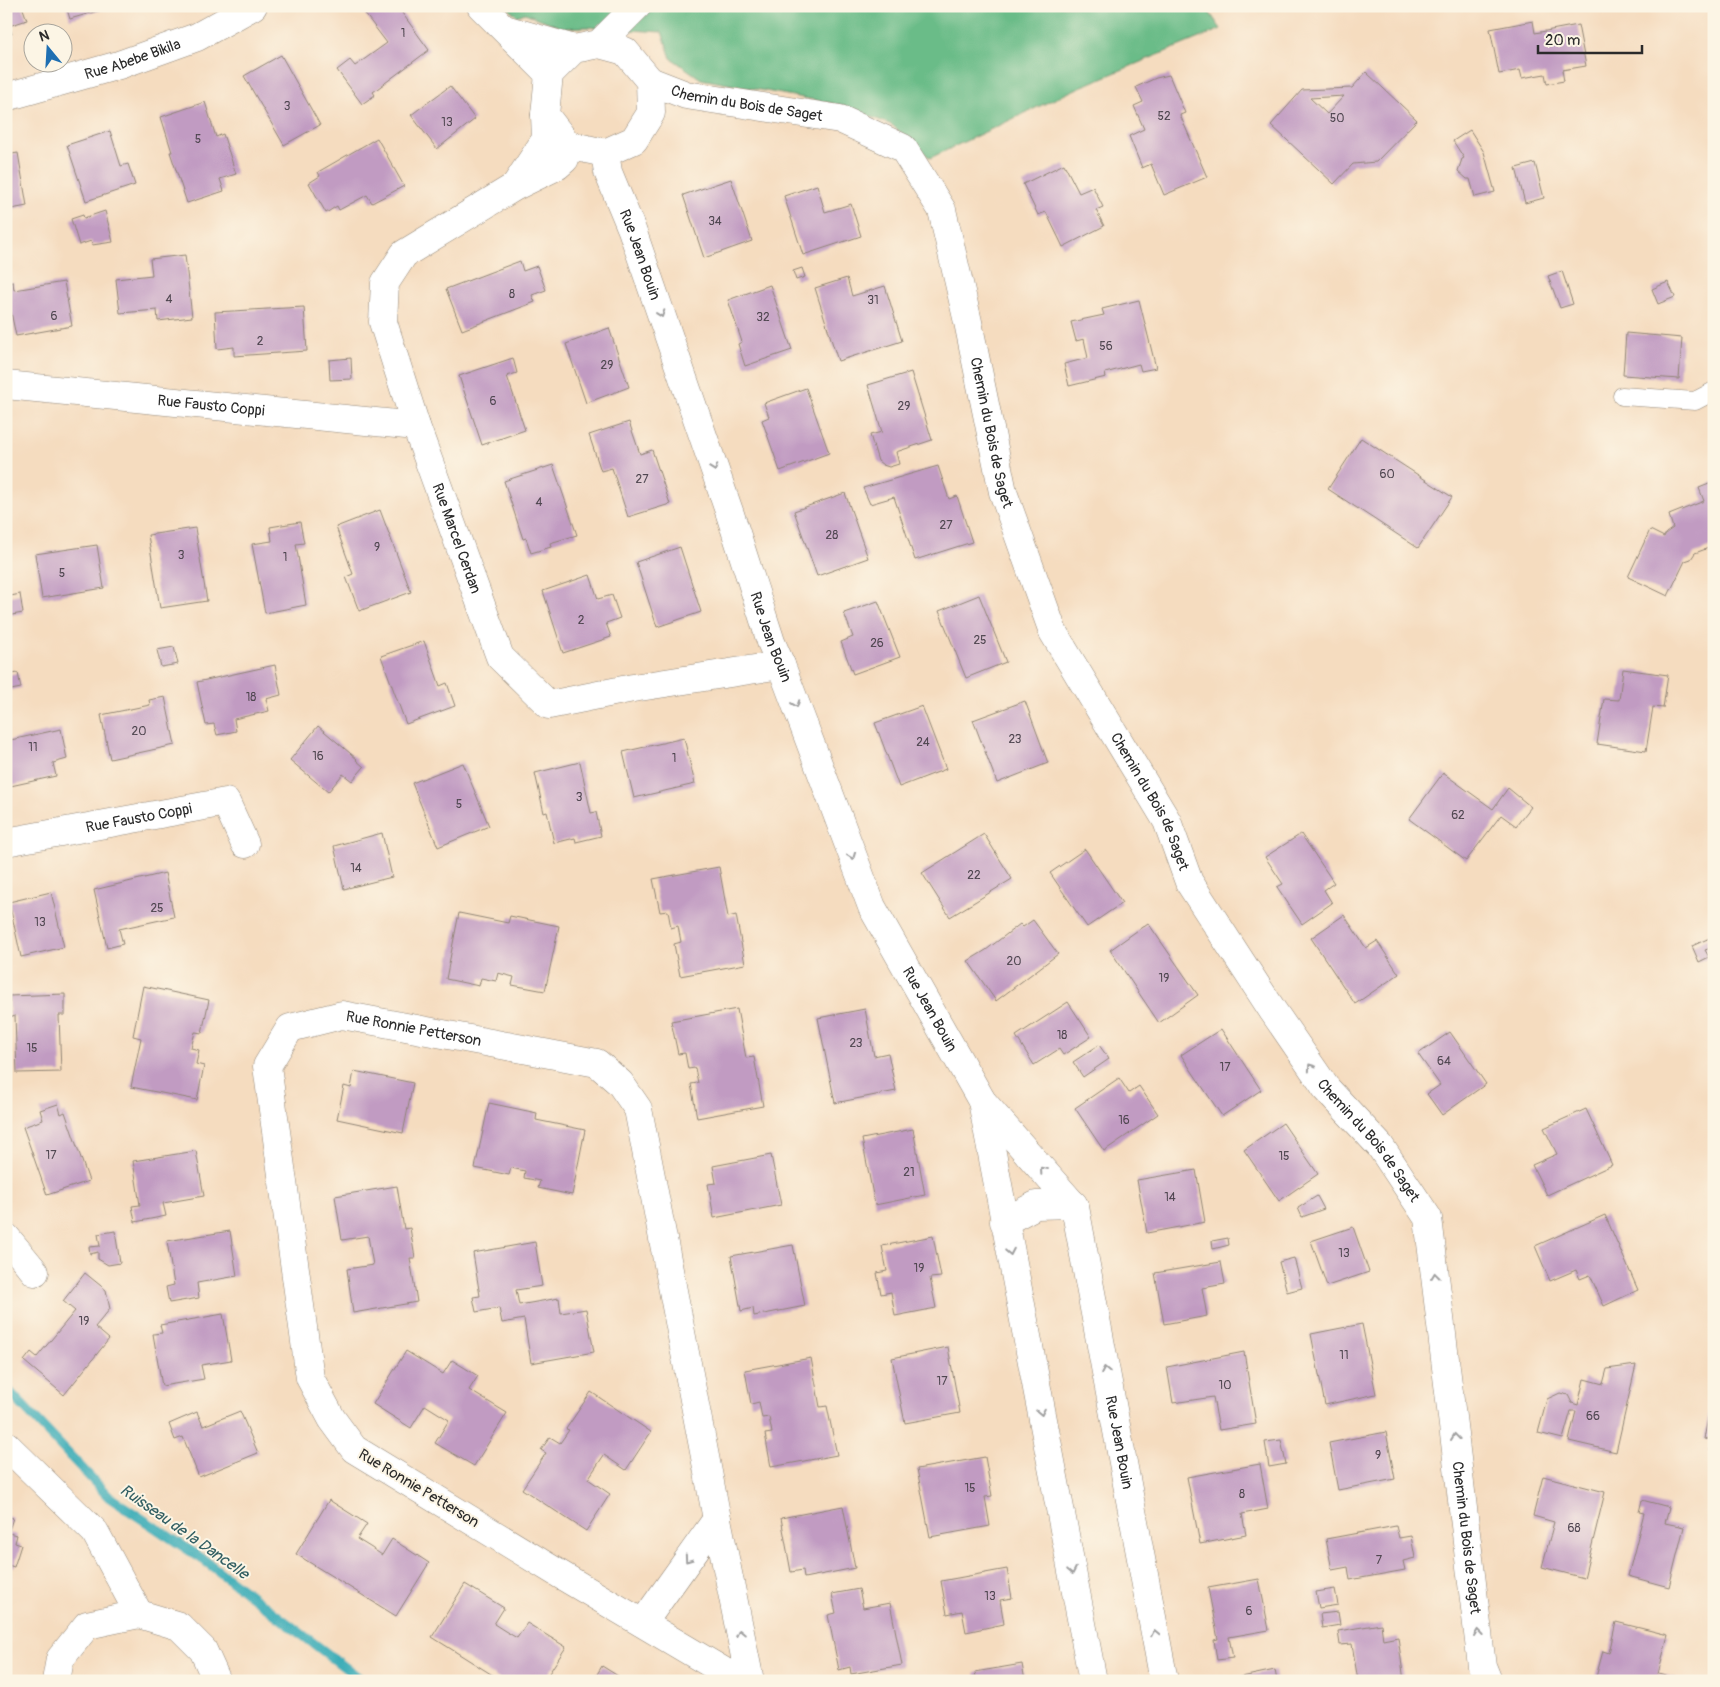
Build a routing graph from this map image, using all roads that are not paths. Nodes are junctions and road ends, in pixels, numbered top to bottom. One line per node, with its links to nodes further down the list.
1 (253, 6): 9 (street, Rue Abebe Bikila)
2 (481, 6): 5 (street)
3 (637, 6): 6 (street)
4 (645, 6): 6 (street)
5 (506, 30): 6 (street); 7 (street)
6 (599, 48): 7 (street); 8 (street)
7 (549, 74): 10 (street)
8 (650, 81): 12 (street); 36 (street, Chemin du Bois de Saget, one-way to 8)
9 (6, 97)
10 (546, 115): 11 (street); 13 (street, Rue Marcel Cerdan)
11 (568, 145): 12 (street); 13 (street, Rue Marcel Cerdan)
12 (605, 153): 18 (street, Rue Jean Bouin, one-way to 18)
13 (514, 188): 17 (street, Rue Marcel Cerdan)
14 (6, 385): 17 (street, Rue Fausto Coppi)
15 (1714, 391): 16 (lane)
16 (1622, 396)
17 (416, 426): 18 (street, Rue Marcel Cerdan)
18 (781, 665): 21 (street, Rue Jean Bouin, one-way to 21)
19 (6, 842): 20 (street, Rue Fausto Coppi)
20 (245, 844)
21 (982, 1101): 22 (street, Rue Jean Bouin, one-way to 21); 23 (street, Rue Jean Bouin)
22 (1073, 1204): 23 (street); 35 (street, Rue Jean Bouin, one-way to 22)
23 (1004, 1222): 34 (street, Rue Jean Bouin, one-way to 34)
24 (6, 1237): 25 (street)
25 (35, 1272)
26 (6, 1445): 28 (street)
27 (716, 1519): 29 (street, one-way to 29); 29 (street, Rue Ronnie Petterson); 33 (street, Rue Ronnie Petterson, one-way to 27)
28 (139, 1614): 30 (street); 31 (street)
29 (643, 1623): 32 (street, Rue Ronnie Petterson)
30 (56, 1681)
31 (217, 1681)
32 (740, 1681)
33 (750, 1681)
34 (1093, 1681)
35 (1164, 1681)
36 (1488, 1681)

